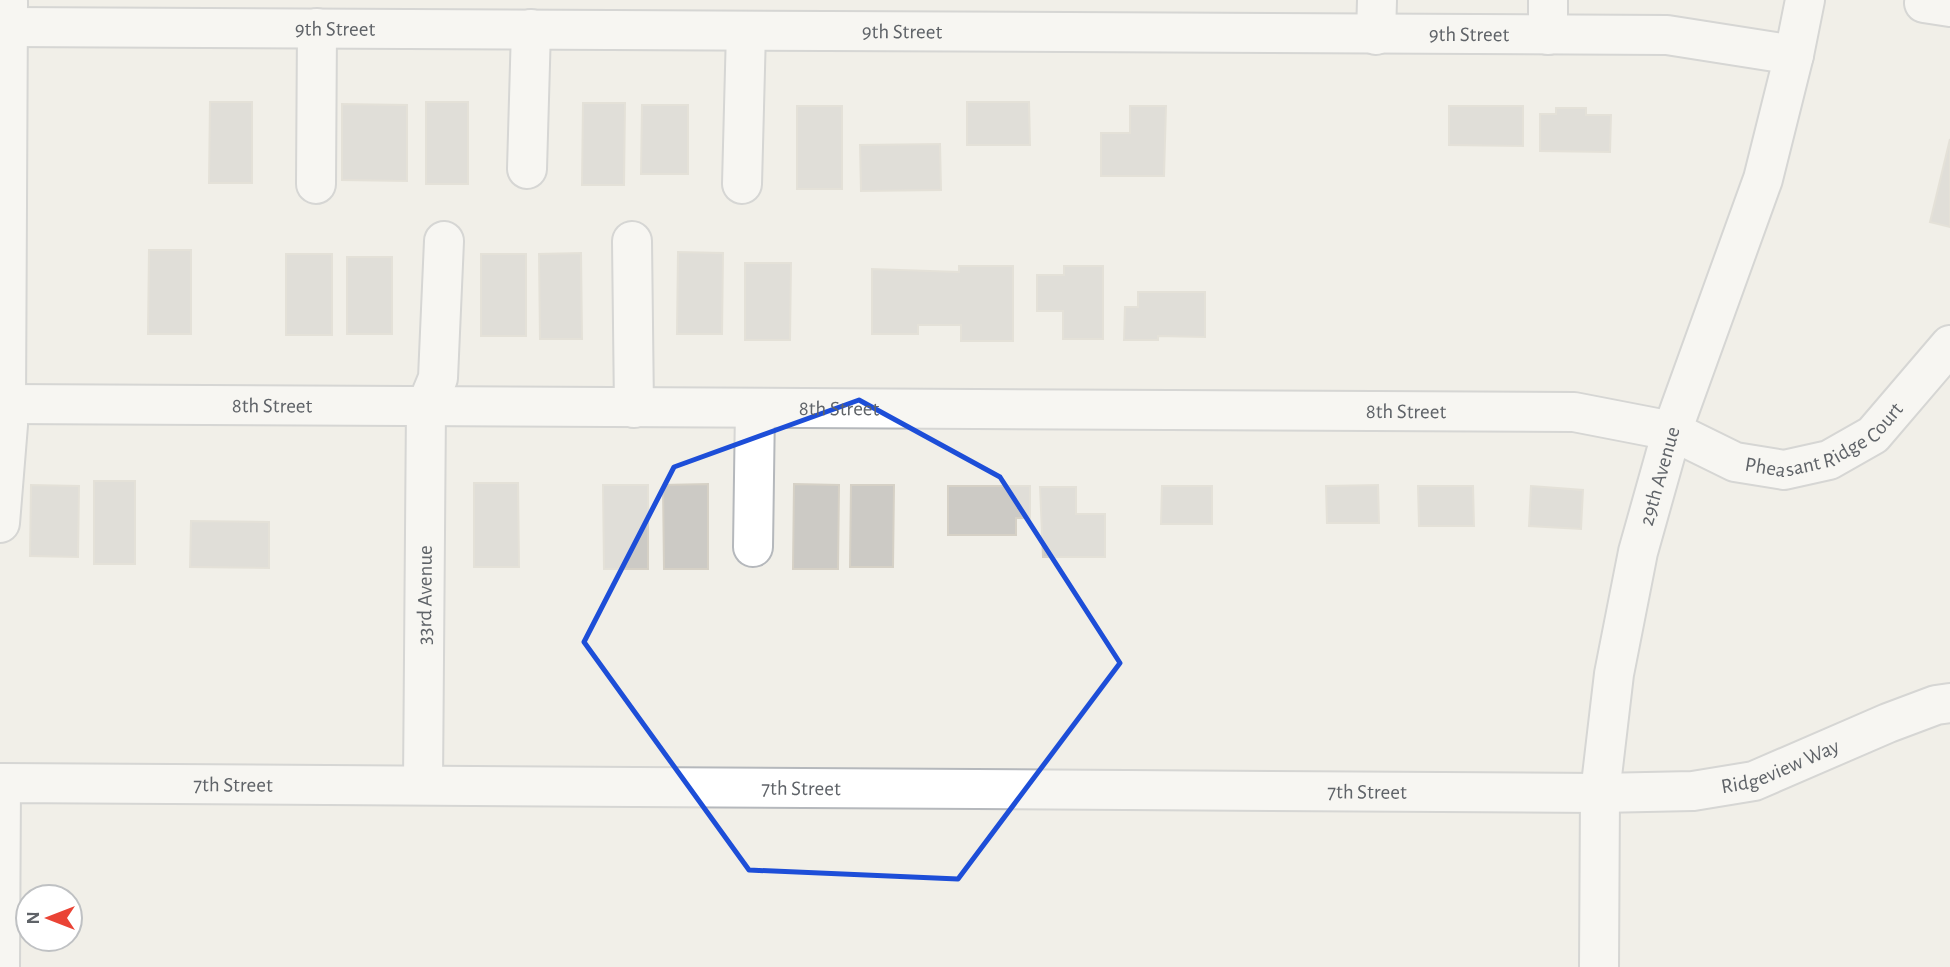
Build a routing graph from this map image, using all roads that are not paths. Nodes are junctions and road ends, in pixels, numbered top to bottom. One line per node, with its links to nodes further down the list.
1 (1805, 0): 11 (street, 29th Avenue)
2 (8, 13): 3 (street, 9th Street); 12 (street)
3 (202, 14): 8 (street, 9th Street)
4 (406, 14): 8 (street, 9th Street); 9 (street, 9th Street)
5 (842, 16): 6 (street, 9th Street); 10 (street, 9th Street)
6 (1377, 17): 7 (street, 9th Street)
7 (1548, 17): 11 (street, 9th Street)
8 (317, 28): 14 (street)
9 (531, 29): 10 (street, 9th Street); 13 (street)
10 (747, 31): 15 (street)
11 (1794, 55): 23 (street, 29th Avenue)
12 (4, 123): 19 (street)
13 (527, 169)
14 (316, 184)
15 (742, 184)
16 (444, 241): 20 (street, 33rd Avenue)
17 (632, 241): 21 (street)
18 (1950, 345): 23 (street, Pheasant Ridge Court)
19 (6, 404): 20 (street, 8th Street); 24 (street)
20 (426, 407): 21 (street, 8th Street); 28 (street, 33rd Avenue)
21 (634, 408): 22 (street, 8th Street)
22 (755, 408): 23 (street, 8th Street); 25 (street)
23 (1672, 431): 29 (street, 29th Avenue)
24 (0, 523)
25 (753, 547)
26 (1950, 703): 29 (street, Ridgeview Way)
27 (1, 783): 28 (street, 7th Street); 30 (street)
28 (423, 785): 29 (street, 7th Street)
29 (1600, 793): 31 (street, 29th Avenue)
30 (0, 967)
31 (1599, 967)

